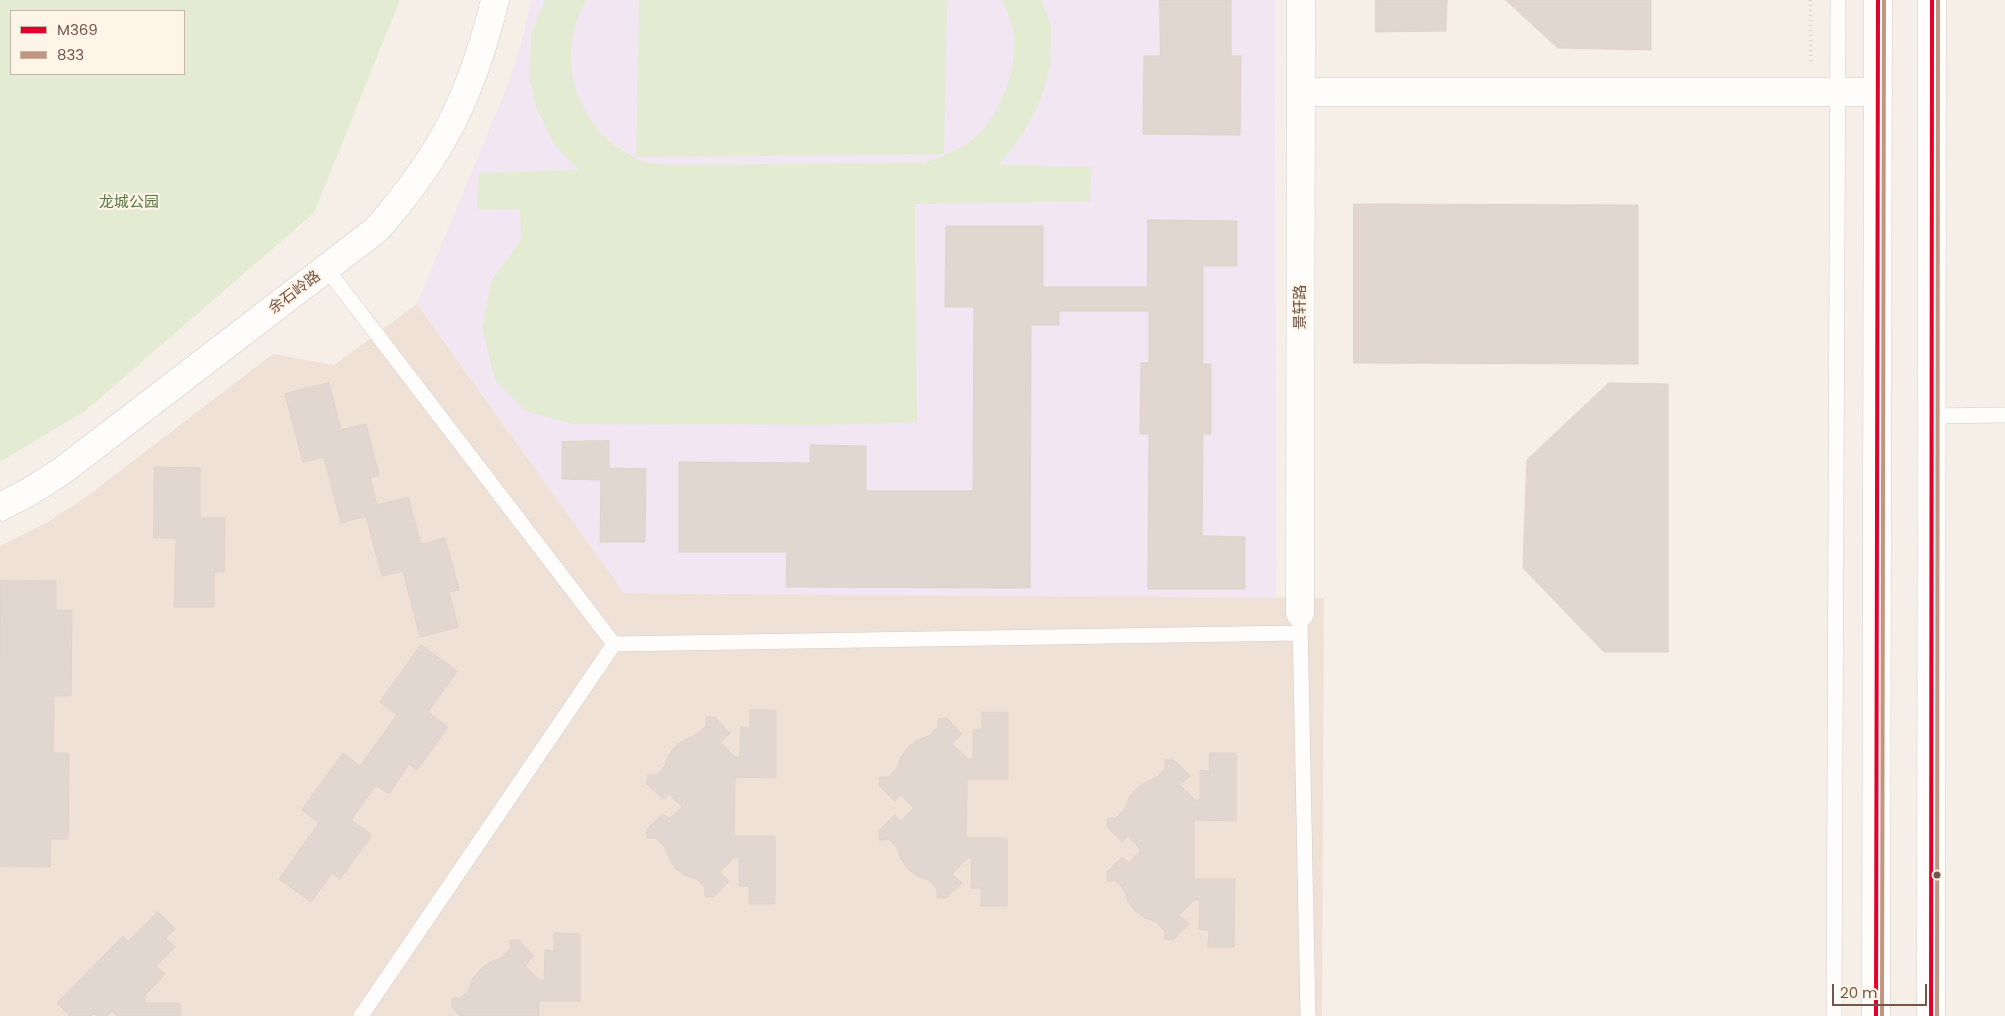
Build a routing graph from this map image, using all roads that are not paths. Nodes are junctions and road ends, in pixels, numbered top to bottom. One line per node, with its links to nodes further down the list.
1 (495, 0): 9 (main road, 余石岭路)
2 (1301, 0): 6 (main road, 景轩路)
3 (1838, 0): 7 (lane)
4 (1878, 0): 8 (main road)
5 (1932, 0): 11 (main road)
6 (1301, 92): 7 (main road); 13 (main road, 景轩路)
7 (1837, 92): 8 (main road); 17 (lane)
8 (1878, 92): 18 (main road)
9 (326, 268): 12 (main road, 余石岭路); 14 (lane)
10 (2005, 415): 11 (lane)
11 (1932, 416): 19 (main road)
12 (0, 507)
13 (1300, 623): 14 (lane); 16 (lane)
14 (614, 644): 15 (lane)
15 (361, 1016)
16 (1308, 1016)
17 (1834, 1016)
18 (1876, 1016)
19 (1931, 1016)

